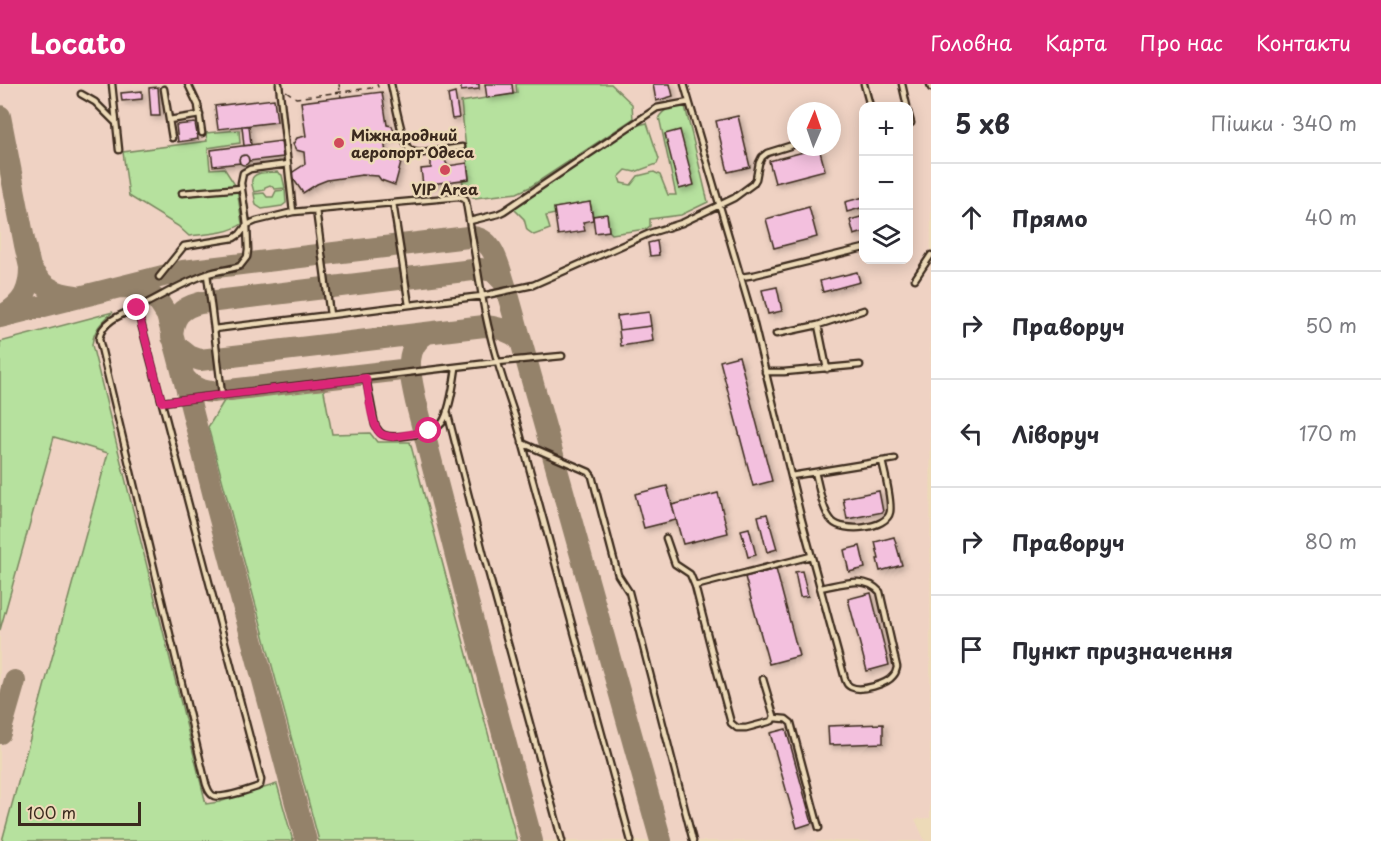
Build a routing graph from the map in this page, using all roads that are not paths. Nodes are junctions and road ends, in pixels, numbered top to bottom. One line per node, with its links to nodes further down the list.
1 (112, 84): 15 (lane)
2 (188, 84): 13 (lane)
3 (390, 84): 18 (lane)
4 (684, 84): 10 (lane)
5 (864, 84): 11 (lane)
6 (902, 84): 12 (lane)
7 (279, 85): 21 (lane)
8 (164, 89): 14 (lane)
9 (81, 94): 15 (lane)
10 (689, 102): 25 (lane); 28 (lane)
11 (869, 102)
12 (906, 102)
13 (200, 115): 14 (lane); 16 (lane)
14 (169, 120): 17 (lane)
15 (115, 122): 20 (lane)
16 (202, 134)
17 (172, 138)
18 (462, 147)
19 (787, 147): 25 (lane)
20 (118, 150)
21 (288, 164): 22 (lane); 27 (lane)
22 (242, 188): 23 (lane); 29 (lane)
23 (182, 194)
24 (393, 203): 26 (lane); 28 (lane); 37 (lane)
25 (719, 204): 34 (lane); 36 (lane)
26 (316, 210): 27 (lane); 40 (lane)
27 (293, 212): 29 (lane)
28 (470, 221): 36 (lane)
29 (247, 225): 32 (lane); 33 (lane)
30 (859, 249): 34 (lane)
31 (931, 255): 35 (lane)
32 (207, 274): 38 (lane); 42 (lane)
33 (159, 277)
34 (741, 277): 49 (lane)
35 (915, 279)
36 (482, 296): 37 (lane); 45 (lane)
37 (409, 305): 40 (lane)
38 (137, 308): 52 (lane); 52 (lane)
39 (864, 310): 41 (lane)
40 (330, 315): 42 (lane)
41 (818, 325): 43 (lane); 48 (lane)
42 (214, 329): 51 (lane)
43 (776, 334)
44 (562, 356): 45 (lane)
45 (497, 362): 47 (lane); 54 (lane)
46 (860, 365): 48 (lane)
47 (456, 368): 50 (lane); 53 (lane)
48 (826, 369): 49 (lane)
49 (765, 372): 58 (lane)
50 (366, 378): 51 (lane); 53 (lane)
51 (222, 395): 52 (lane)
52 (162, 402)
53 (447, 411): 66 (lane)
54 (522, 443): 67 (lane); 68 (lane)
55 (894, 459): 56 (lane)
56 (882, 461): 57 (lane); 57 (lane)
57 (815, 472): 58 (lane)
58 (791, 476): 60 (lane)
59 (666, 538): 61 (lane)
60 (811, 556): 61 (lane); 62 (lane)
61 (695, 586): 64 (lane)
62 (820, 588): 62 (lane)
63 (763, 679): 64 (lane)
64 (774, 718): 65 (lane)
65 (819, 828)
66 (562, 841)
67 (631, 841)
68 (693, 841)

